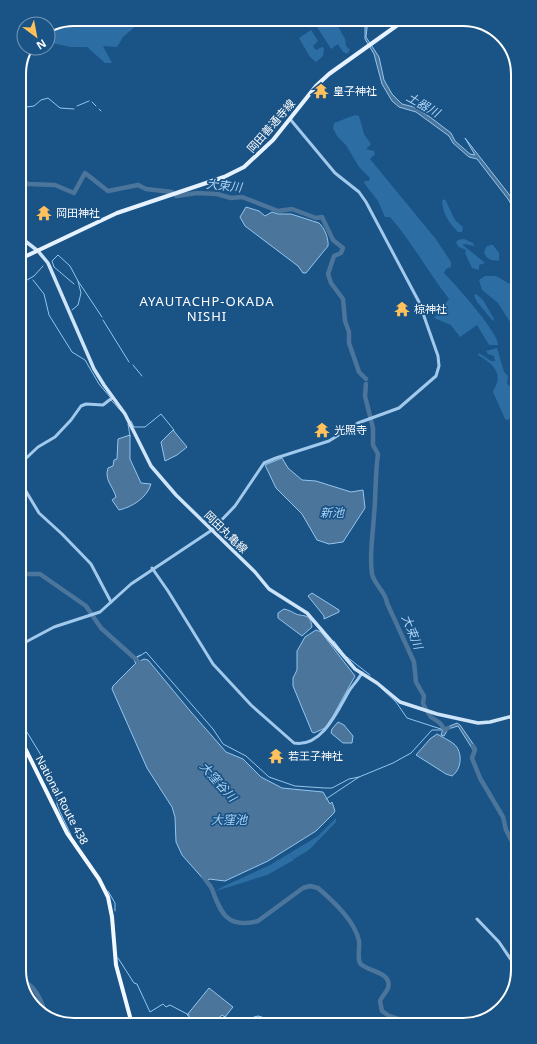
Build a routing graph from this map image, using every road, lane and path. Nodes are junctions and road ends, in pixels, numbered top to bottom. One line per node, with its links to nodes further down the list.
1 (396, 26): 2 (main road, 岡田善通寺線)
2 (290, 119): 4 (main road, 岡田善通寺線); 9 (street)
3 (26, 242): 4 (main road, 岡田丸亀線)
4 (38, 251): 5 (main road, 岡田善通寺線); 6 (main road, 岡田丸亀線)
5 (26, 256)
6 (111, 399): 7 (street); 9 (main road, 岡田丸亀線)
7 (26, 458)
8 (26, 491): 11 (street)
9 (212, 530): 10 (street); 13 (main road, 岡田丸亀線)
10 (152, 568): 11 (street); 13 (street)
11 (111, 602): 12 (street)
12 (26, 642)
13 (362, 673): 14 (main road, 岡田丸亀線)
14 (511, 717)
15 (26, 751): 18 (highway, National Route 438)
16 (477, 919): 17 (street)
17 (511, 960)
18 (130, 1018)

